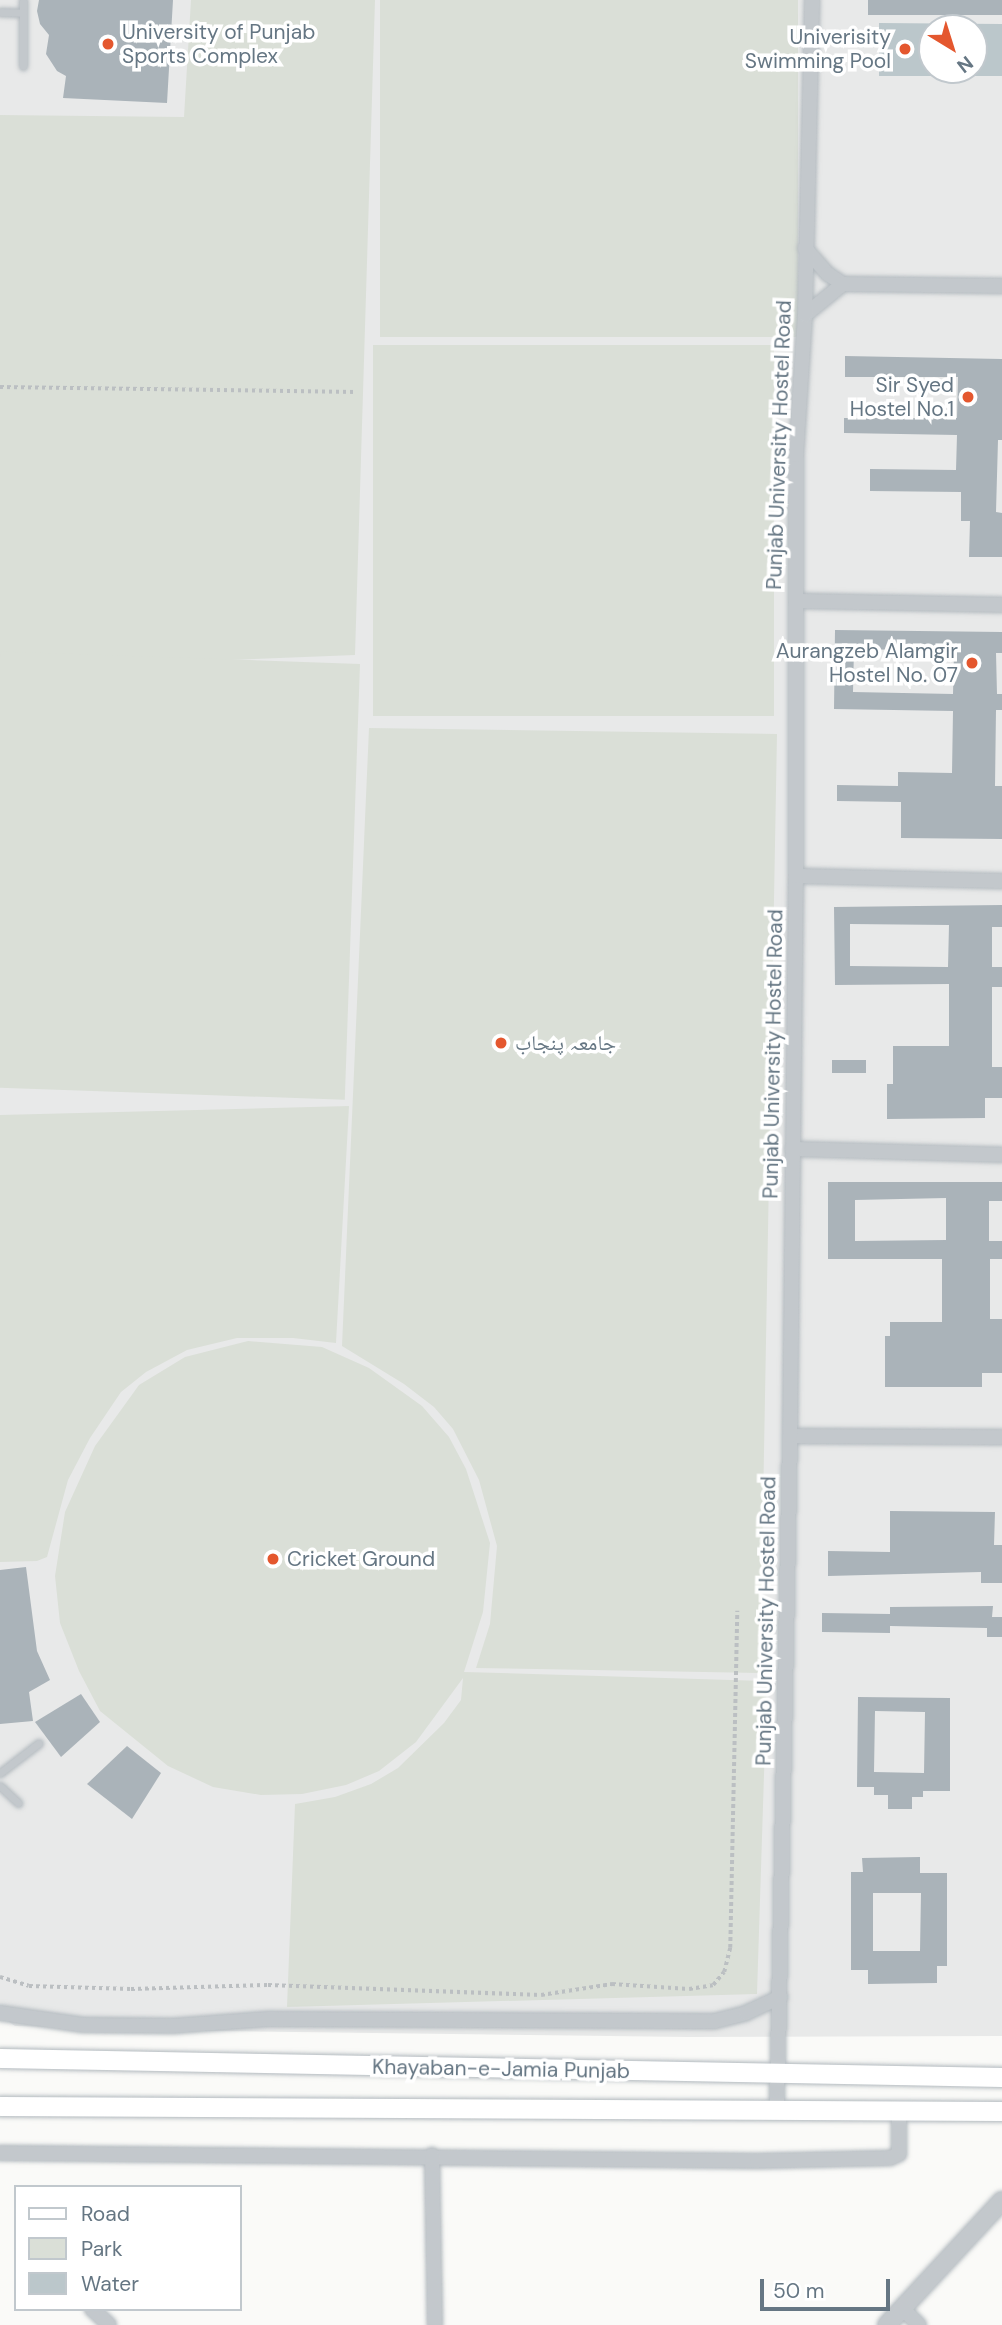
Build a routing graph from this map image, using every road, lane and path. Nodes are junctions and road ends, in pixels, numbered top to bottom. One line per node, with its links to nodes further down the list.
1 (23, 0): 4 (lane)
2 (812, 0): 6 (street, Punjab University Hostel Road)
3 (0, 12): 4 (lane)
4 (23, 13): 5 (lane)
5 (23, 66)
6 (806, 248): 7 (street); 9 (street, Punjab University Hostel Road)
7 (843, 284): 8 (street); 9 (street)
8 (1002, 285)
9 (805, 315): 12 (street, Punjab University Hostel Road)
10 (0, 387): 11 (path)
11 (356, 392)
12 (796, 601): 13 (street); 14 (street, Punjab University Hostel Road)
13 (1002, 605)
14 (796, 876): 15 (street); 16 (street, Punjab University Hostel Road)
15 (1002, 881)
16 (792, 1149): 17 (street); 18 (street, Punjab University Hostel Road)
17 (1002, 1155)
18 (790, 1436): 19 (street); 26 (street, Punjab University Hostel Road)
19 (1002, 1437)
20 (737, 1611): 25 (path)
21 (40, 1743): 22 (lane)
22 (0, 1773)
23 (0, 1786): 24 (lane)
24 (18, 1802)
25 (0, 1977)
26 (781, 1997): 27 (street); 29 (street, Punjab University Hostel Road)
27 (0, 2013)
28 (0, 2058): 29 (main road, Khayaban-e-Jamia Punjab)
29 (777, 2075): 30 (main road, Khayaban-e-Jamia Punjab); 32 (street, Punjab University Hostel Road)
30 (1002, 2077)
31 (0, 2106): 32 (main road, Khayaban-e-Jamia Punjab)
32 (777, 2109): 33 (main road, Khayaban-e-Jamia Punjab)
33 (899, 2109): 34 (main road, Khayaban-e-Jamia Punjab); 36 (street)
34 (1002, 2110)
35 (0, 2153): 36 (street)
36 (432, 2155): 41 (street)
37 (1002, 2201): 38 (street)
38 (902, 2308): 42 (street); 43 (street)
39 (94, 2311): 40 (street)
40 (109, 2325)
41 (435, 2325)
42 (887, 2325)
43 (919, 2325)

